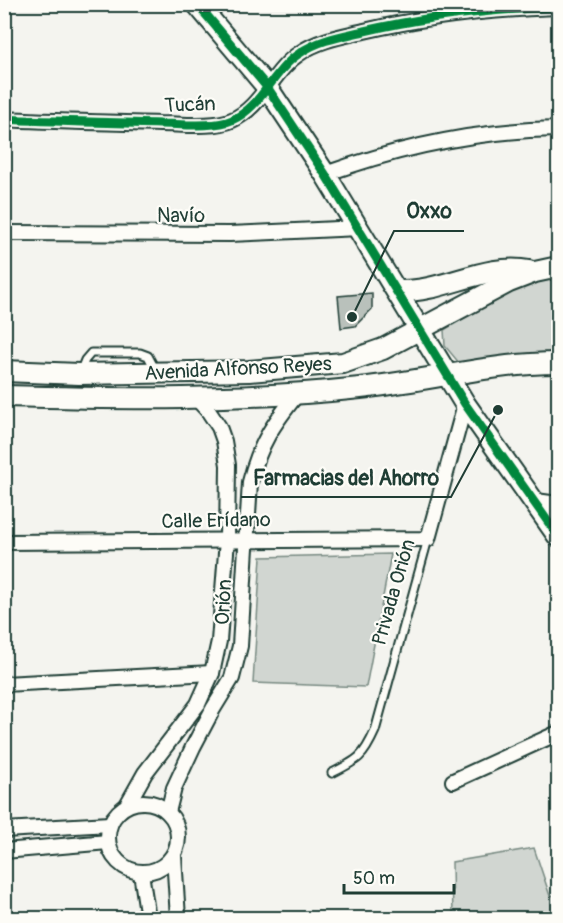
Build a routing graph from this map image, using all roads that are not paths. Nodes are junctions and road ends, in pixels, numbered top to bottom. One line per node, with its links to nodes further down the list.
1 (197, 4): 3 (main road)
2 (558, 7): 3 (street, Tucán)
3 (267, 87): 4 (street, Tucán); 6 (main road)
4 (4, 120)
5 (558, 129): 6 (street)
6 (325, 174): 7 (main road)
7 (358, 228): 8 (street, Navío); 11 (main road)
8 (4, 233)
9 (558, 267): 10 (main road, Avenida Alfonso Reyes)
10 (535, 273): 11 (main road); 12 (main road, Avenida Alfonso Reyes)
11 (398, 291): 12 (main road)
12 (421, 329): 14 (main road, Avenida Alfonso Reyes); 15 (main road)
13 (558, 363): 15 (main road, Avenida Alfonso Reyes)
14 (4, 372)
15 (449, 375): 16 (main road, Avenida Alfonso Reyes); 19 (main road)
16 (298, 393): 18 (main road, Avenida Alfonso Reyes); 23 (street, Orión)
17 (4, 396): 18 (main road, Avenida Alfonso Reyes)
18 (196, 398): 25 (street, Orión)
19 (465, 404): 20 (main road); 24 (street, Privada Orión)
20 (536, 501): 21 (street); 22 (main road)
21 (558, 504)
22 (558, 536)
23 (246, 539): 24 (street, Calle Erídano); 25 (street, Calle Erídano); 33 (street, Orión)
24 (428, 539): 30 (lane, Privada Orión)
25 (226, 540): 26 (street, Calle Erídano); 27 (street, Orión)
26 (4, 542)
27 (212, 673): 28 (street); 32 (street, Orión)
28 (4, 684)
29 (558, 733): 31 (street)
30 (332, 773)
31 (453, 781)
32 (127, 806): 33 (street); 34 (street)
33 (168, 812): 38 (street)
34 (110, 824): 35 (street); 36 (street)
35 (4, 830)
36 (108, 842): 37 (street); 39 (street)
37 (4, 851)
38 (174, 856): 39 (street); 41 (street)
39 (141, 873): 40 (street)
40 (148, 918)
41 (178, 918)

